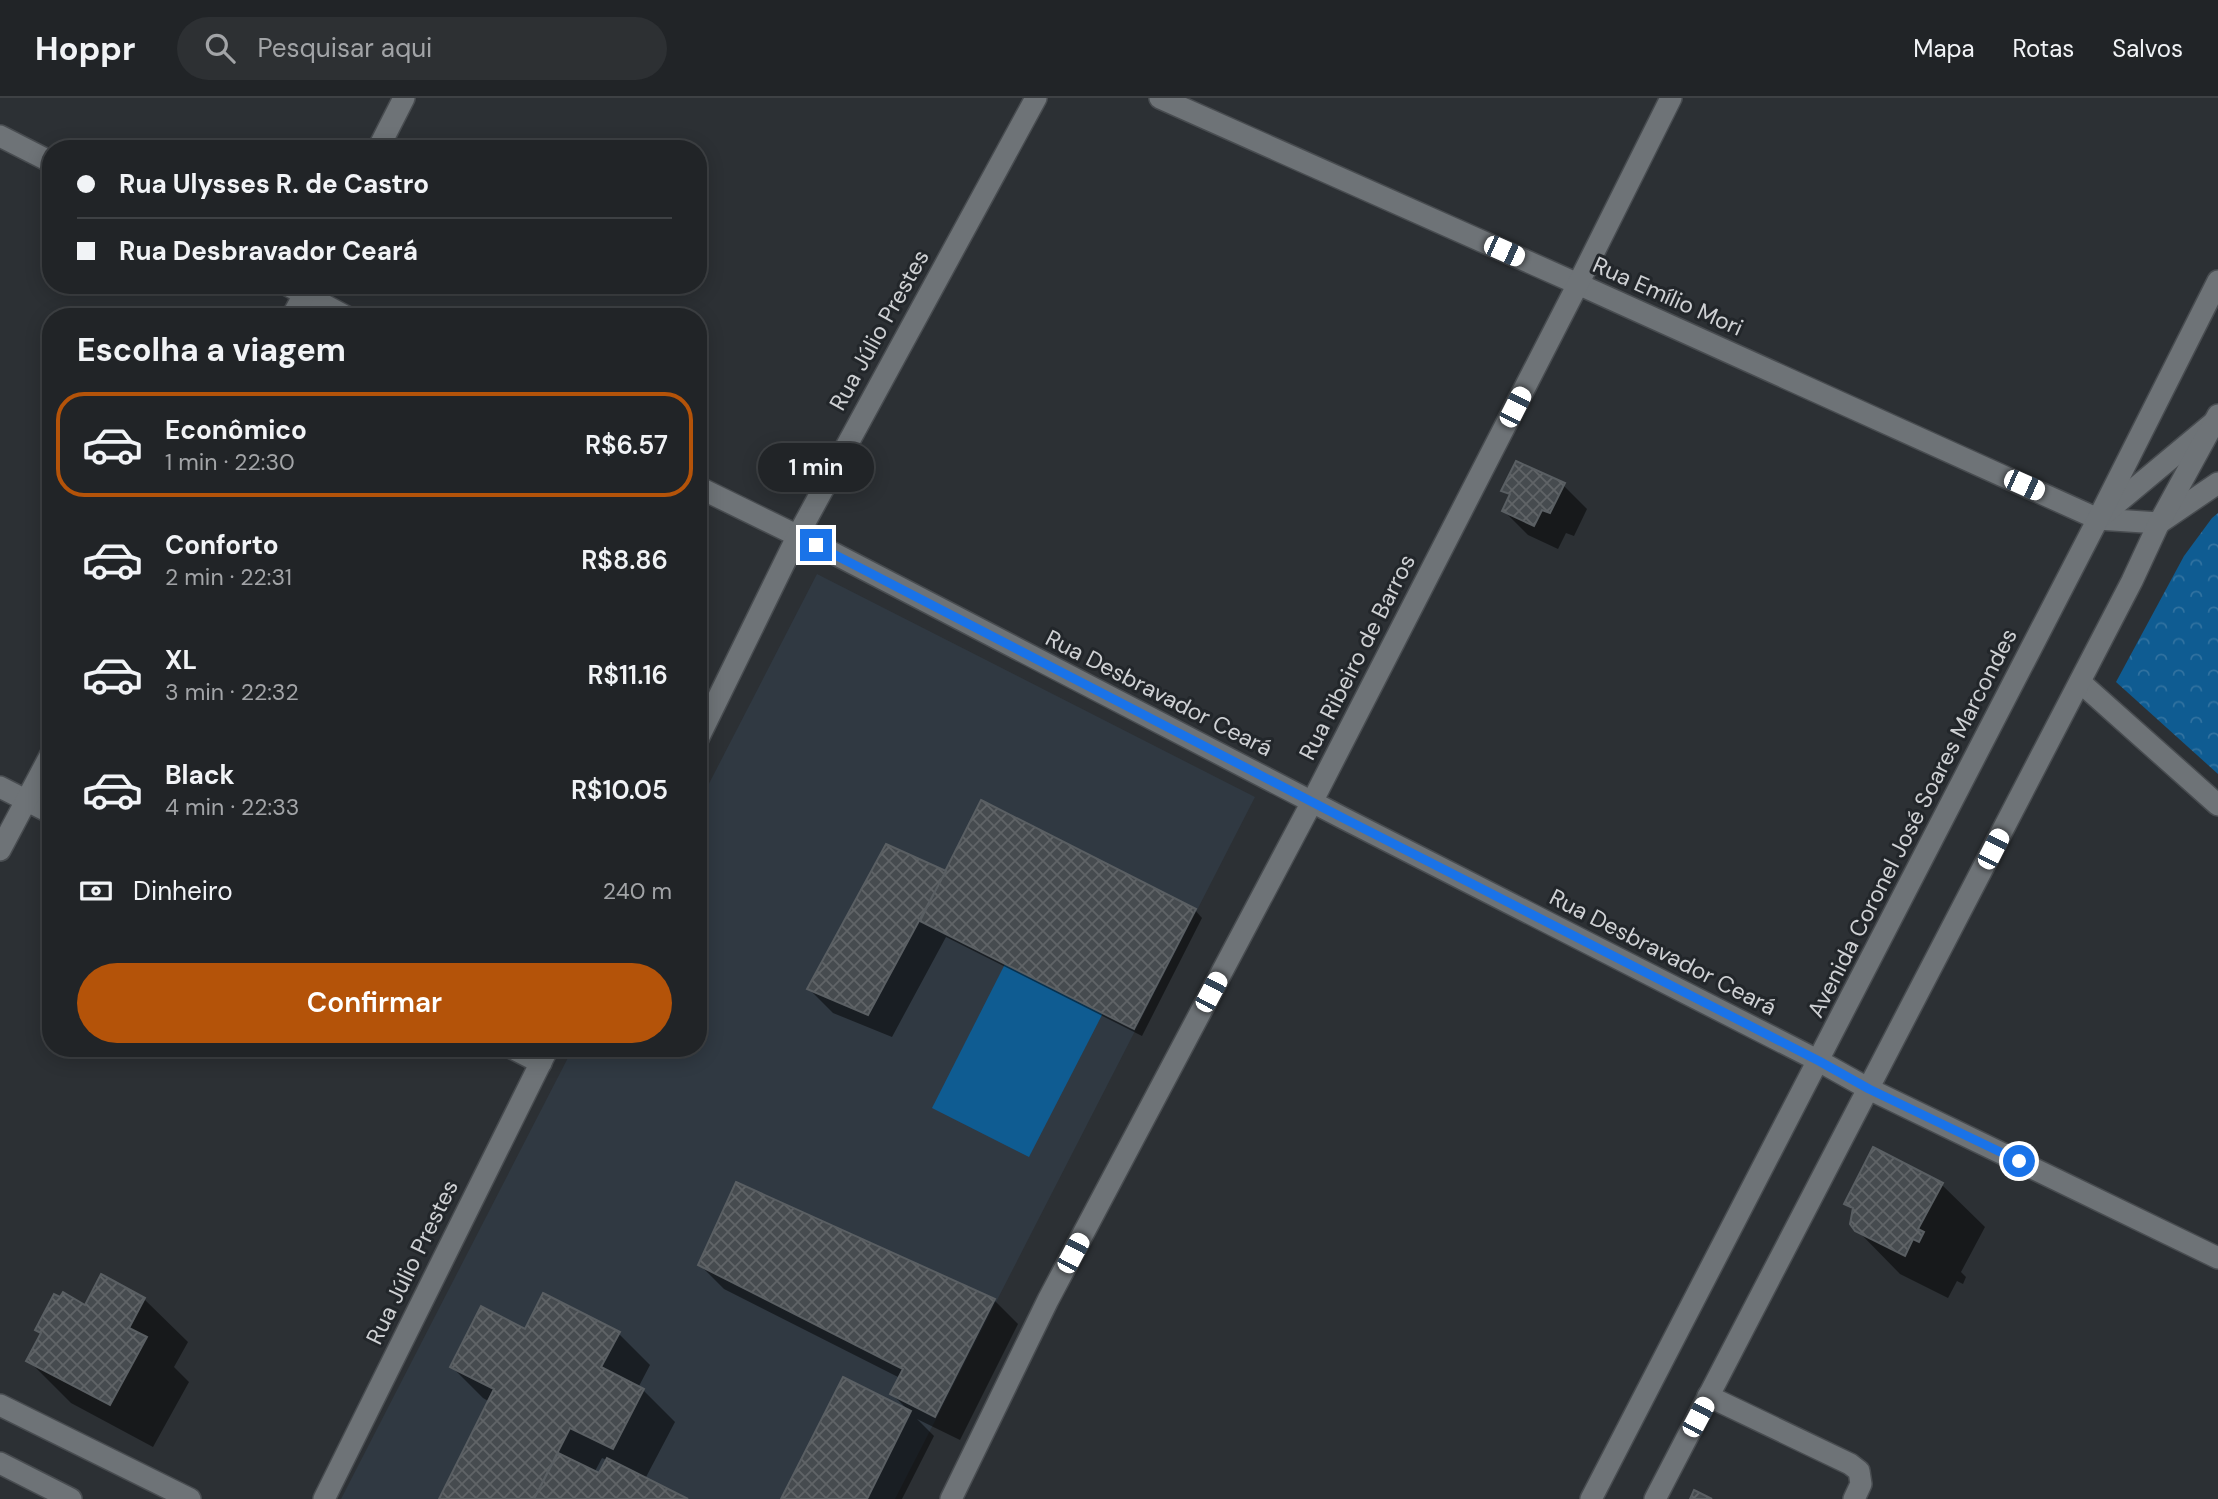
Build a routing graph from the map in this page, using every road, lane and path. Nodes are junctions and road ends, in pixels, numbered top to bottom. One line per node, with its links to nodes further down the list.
1 (404, 98): 6 (street)
2 (1035, 98): 17 (street, Rua Júlio Prestes)
3 (1160, 98): 9 (street, Rua Emílio Mori)
4 (1671, 98): 9 (street, Rua Ribeiro de Barros)
5 (0, 136): 7 (street)
6 (383, 140)
7 (42, 157)
8 (2218, 281): 15 (street, Avenida Coronel José Soares Marcondes)
9 (1578, 284): 15 (street, Rua Emílio Mori); 23 (street, Rua Ribeiro de Barros)
10 (310, 294): 11 (street)
11 (333, 308)
12 (2217, 419): 15 (street); 16 (street)
13 (2218, 484): 16 (street)
14 (707, 491): 17 (street, Rua Desbravador Ceará)
15 (2098, 519): 16 (street, Rua Emílio Mori); 28 (street, Avenida Coronel José Soares Marcondes)
16 (2159, 523): 18 (street)
17 (798, 535): 19 (street, Rua Júlio Prestes); 23 (street, Rua Desbravador Ceará)
18 (2080, 681): 24 (street); 29 (street)
19 (707, 721)
20 (42, 770): 22 (street)
21 (0, 787): 22 (street)
22 (25, 800): 25 (street); 26 (street)
23 (1312, 802): 28 (street, Rua Desbravador Ceará); 37 (street, Rua Ribeiro de Barros)
24 (2218, 805)
25 (42, 808)
26 (0, 850)
27 (543, 1057): 36 (street, Rua Júlio Prestes)
28 (1819, 1061): 29 (street, Rua Desbravador Ceará); 38 (street, Avenida Coronel José Soares Marcondes)
29 (1869, 1089): 30 (street, Rua Desbravador Ceará); 31 (street)
30 (2218, 1258)
31 (1709, 1396): 39 (street); 40 (street)
32 (0, 1405): 35 (street)
33 (0, 1463): 34 (street)
34 (71, 1499)
35 (190, 1499)
36 (324, 1499)
37 (951, 1499)
38 (1591, 1499)
39 (1654, 1499)
40 (1854, 1499)

